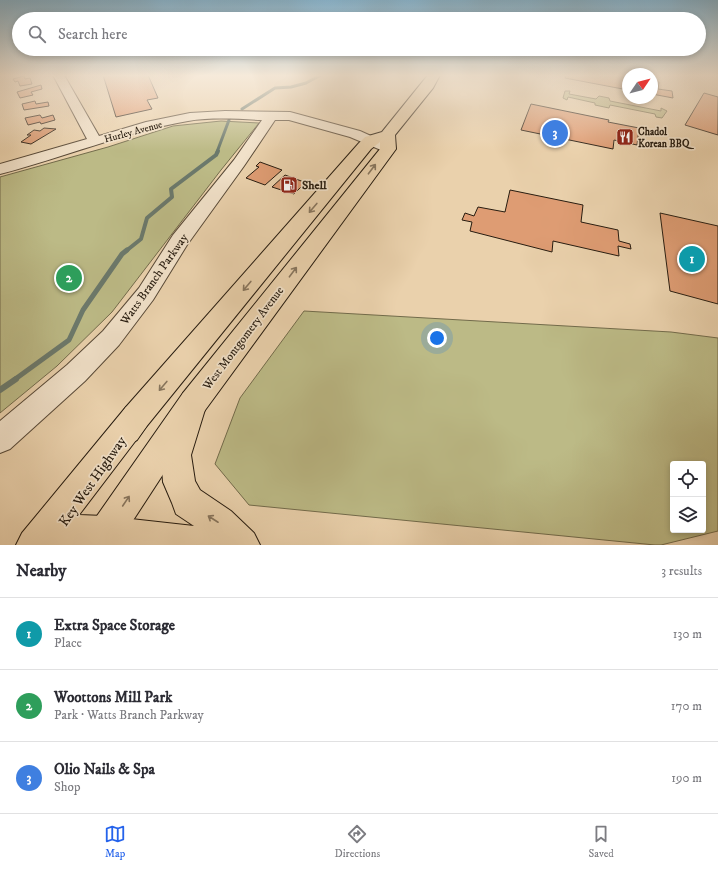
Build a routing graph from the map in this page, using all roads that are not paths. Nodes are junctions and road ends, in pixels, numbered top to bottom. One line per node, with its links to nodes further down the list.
1 (73, 100): 4 (street)
2 (415, 100): 5 (main road, West Montgomery Avenue)
3 (270, 117): 4 (street, Hurley Avenue); 5 (street, Hurley Avenue); 8 (street, Watts Branch Parkway)
4 (95, 141): 6 (street, Hurley Avenue)
5 (378, 143): 7 (main road, West Montgomery Avenue, one-way to 5); 10 (main road, West Montgomery Avenue, one-way to 10)
6 (0, 168)
7 (193, 404): 9 (main road, West Montgomery Avenue, one-way to 7); 12 (main road, one-way to 7)
8 (0, 439)
9 (101, 539): 10 (main road); 11 (main road)
10 (46, 540)
11 (209, 545)
12 (242, 545)

